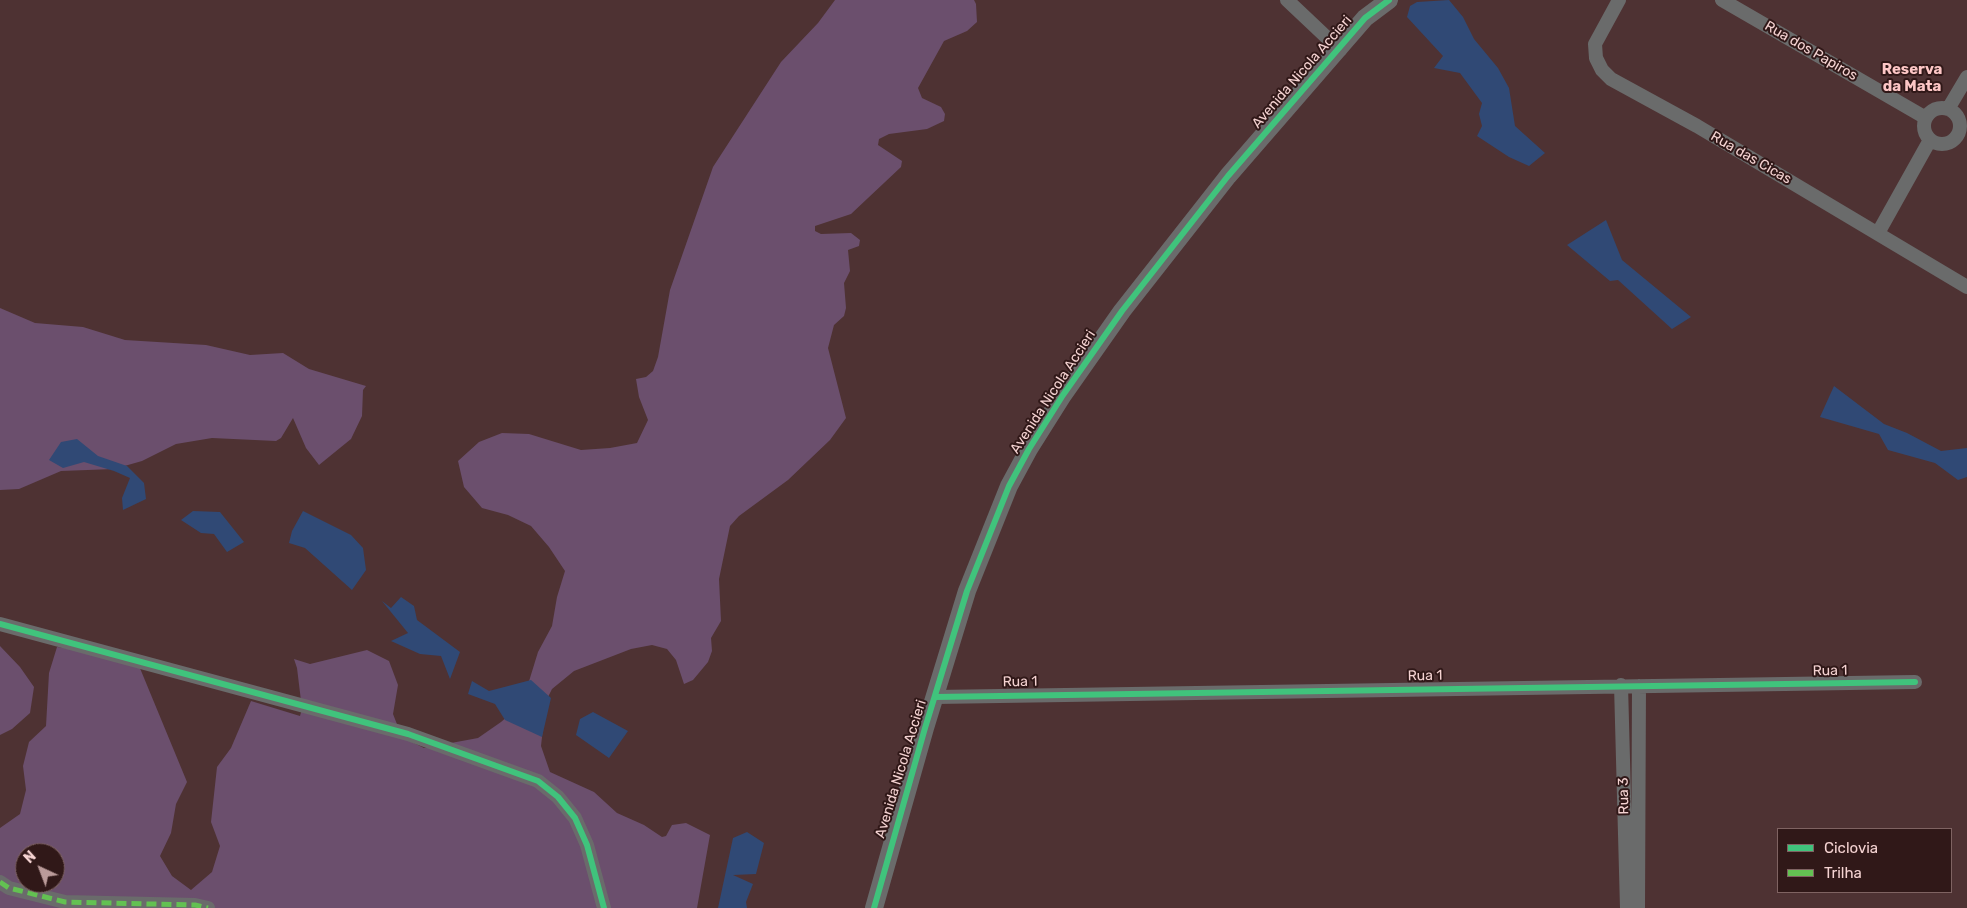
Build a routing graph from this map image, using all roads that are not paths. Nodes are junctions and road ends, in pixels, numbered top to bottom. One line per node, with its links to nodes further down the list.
1 (1287, 0): 7 (street)
2 (1373, 0): 6 (street, Avenida Nicola Accieri)
3 (1389, 0): 6 (street, Avenida Nicola Accieri)
4 (1619, 0): 13 (street, Rua das Cicas)
5 (1722, 0): 10 (street, Rua dos Papiros)
6 (1365, 18): 7 (street, Avenida Nicola Accieri)
7 (1340, 50): 19 (street, Avenida Nicola Accieri)
8 (1967, 77): 9 (street)
9 (1948, 109): 10 (street); 12 (street)
10 (1926, 118): 11 (street)
11 (1930, 140): 12 (street); 13 (street)
12 (1962, 140)
13 (1878, 233): 14 (street, Rua das Cicas)
14 (1967, 287)
15 (0, 624): 22 (street)
16 (1915, 682): 18 (street, Rua 1)
17 (1621, 685): 18 (street, Rua 1); 19 (street, Rua 1); 24 (street, Rua 3)
18 (1639, 686): 25 (street, Rua 3)
19 (936, 697): 23 (street, Avenida Nicola Accieri)
20 (0, 882): 21 (street)
21 (208, 908)
22 (604, 908)
23 (874, 908)
24 (1627, 908)
25 (1638, 908)

